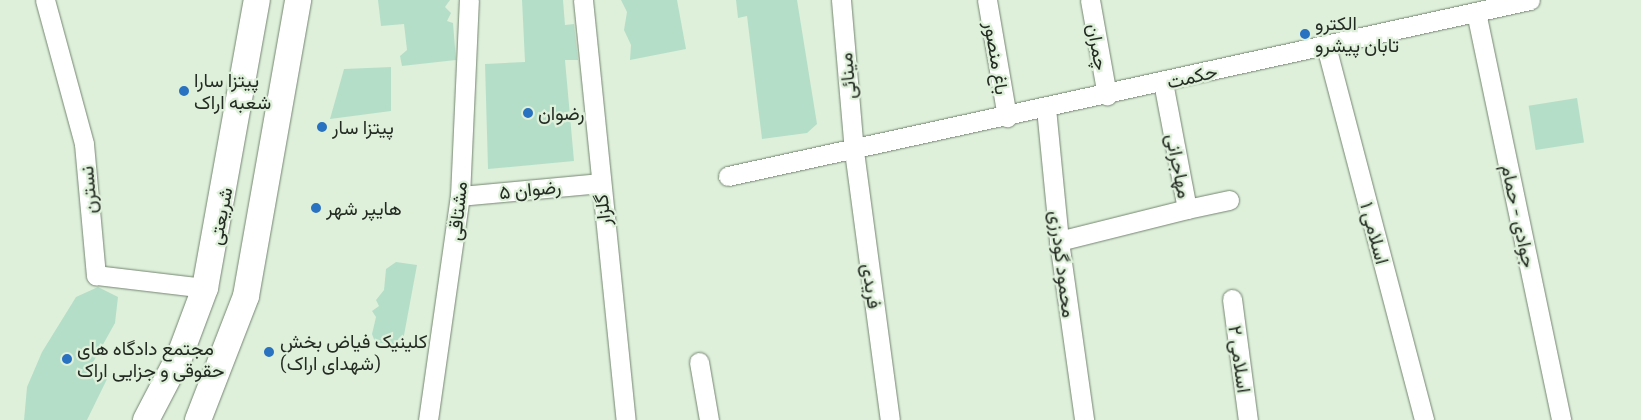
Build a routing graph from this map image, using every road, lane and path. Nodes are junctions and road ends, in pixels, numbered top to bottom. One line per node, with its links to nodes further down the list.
1 (45, 0): 23 (street, نسترن)
2 (257, 0): 23 (main road, شریعتی)
3 (298, 0): 27 (main road)
4 (468, 0): 19 (street, مشتاقی)
5 (583, 0): 18 (street, گلزار)
6 (841, 0): 16 (street, مینائی)
7 (987, 0): 15 (street, باغ منصور)
8 (1090, 0): 13 (street, چمران)
9 (1530, 0): 10 (street, حکمت)
10 (1476, 12): 11 (street, حکمت); 35 (street, جوادی - حمام)
11 (1326, 46): 12 (street, حکمت); 34 (street, اسلامی ۱)
12 (1163, 82): 13 (street, حکمت); 21 (street, مهاجرانی)
13 (1107, 95): 14 (street, حکمت)
14 (1046, 108): 15 (street, حکمت); 22 (street, محمود گودرزی)
15 (1007, 117): 16 (street, حکمت)
16 (854, 152): 17 (street, حکمت); 31 (street, فریدی)
17 (728, 176)
18 (599, 182): 19 (street, رضوان ۵); 29 (street, گلزار)
19 (460, 196): 28 (street, مشتاقی)
20 (1229, 200): 21 (street)
21 (1186, 209): 22 (street, مهاجرانی)
22 (1059, 241): 32 (street, محمود گودرزی)
23 (205, 288): 26 (main road, شریعتی)
24 (1232, 299): 33 (street, اسلامی ۲)
25 (699, 362): 30 (street)
26 (146, 420)
27 (198, 420)
28 (428, 420)
29 (626, 420)
30 (709, 420)
31 (890, 420)
32 (1084, 420)
33 (1248, 420)
34 (1424, 420)
35 (1561, 420)

